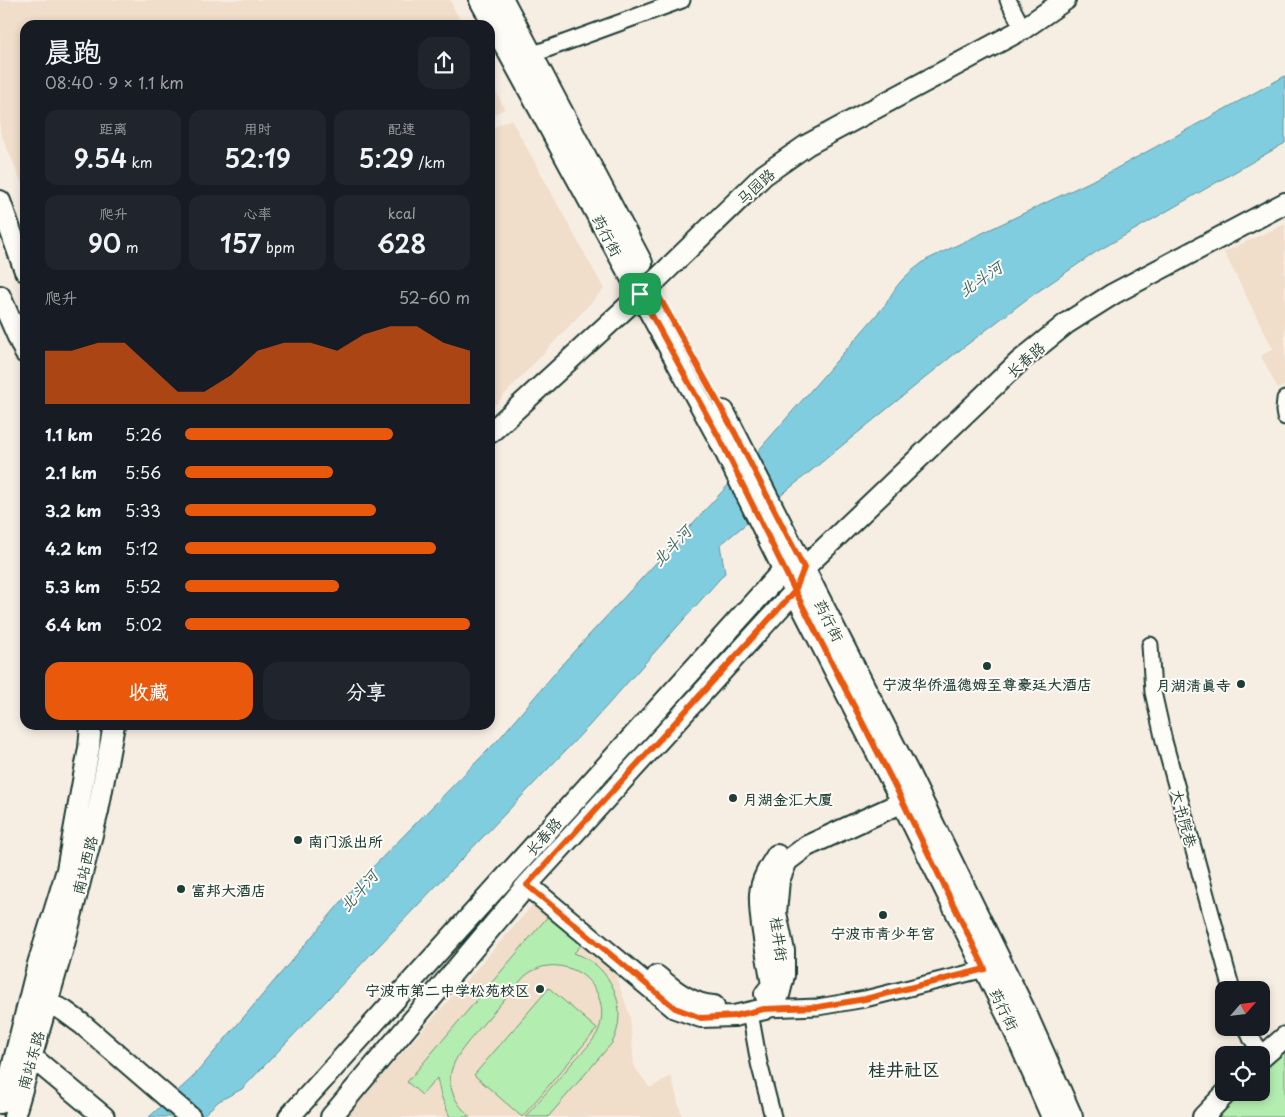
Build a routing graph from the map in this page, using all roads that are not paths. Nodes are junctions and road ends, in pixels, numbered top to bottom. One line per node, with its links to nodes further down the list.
1 (481, 0): 6 (main road, 药行街)
2 (502, 0): 9 (main road, 药行街)
3 (682, 0): 9 (street)
4 (1008, 0): 8 (street)
5 (1065, 0): 8 (main road, 马园路)
6 (492, 20)
7 (495, 25): 13 (main road, 药行街)
8 (1023, 29): 13 (main road, 马园路)
9 (531, 55): 13 (main road, 药行街)
10 (0, 202): 12 (main road)
11 (1285, 203): 19 (main road, 长春路)
12 (20, 257)
13 (646, 289): 18 (main road, 马园路); 19 (main road, 药行街)
14 (0, 296): 15 (main road)
15 (20, 342)
16 (1285, 399): 17 (street)
17 (1285, 417)
18 (495, 428)
19 (796, 567): 20 (main road, 药行街); 38 (main road, 长春路); 42 (main road, 药行街)
20 (795, 591): 24 (main road, 药行街); 25 (main road, 长春路)
21 (1150, 644): 27 (street, 大书院巷)
22 (91, 730): 28 (main road, 南站西路)
23 (113, 730): 28 (main road, 南站西路)
24 (900, 796): 25 (main road, 桂井街); 26 (main road, 药行街); 29 (main road, 桂井街)
25 (532, 879): 29 (main road); 39 (main road, 长春路)
26 (985, 969): 29 (street); 41 (main road, 药行街)
27 (1230, 981)
28 (38, 1000): 32 (main road, 南站东路); 37 (main road)
29 (757, 1011): 40 (street)
30 (1285, 1037): 31 (main road)
31 (1270, 1049)
32 (24, 1051): 34 (main road, 南站东路); 35 (main road, 南站东路); 36 (main road)
33 (1218, 1101): 43 (main road)
34 (0, 1103)
35 (14, 1117)
36 (104, 1117)
37 (190, 1117)
38 (289, 1117)
39 (330, 1117)
40 (773, 1117)
41 (1053, 1117)
42 (1071, 1117)
43 (1203, 1117)

